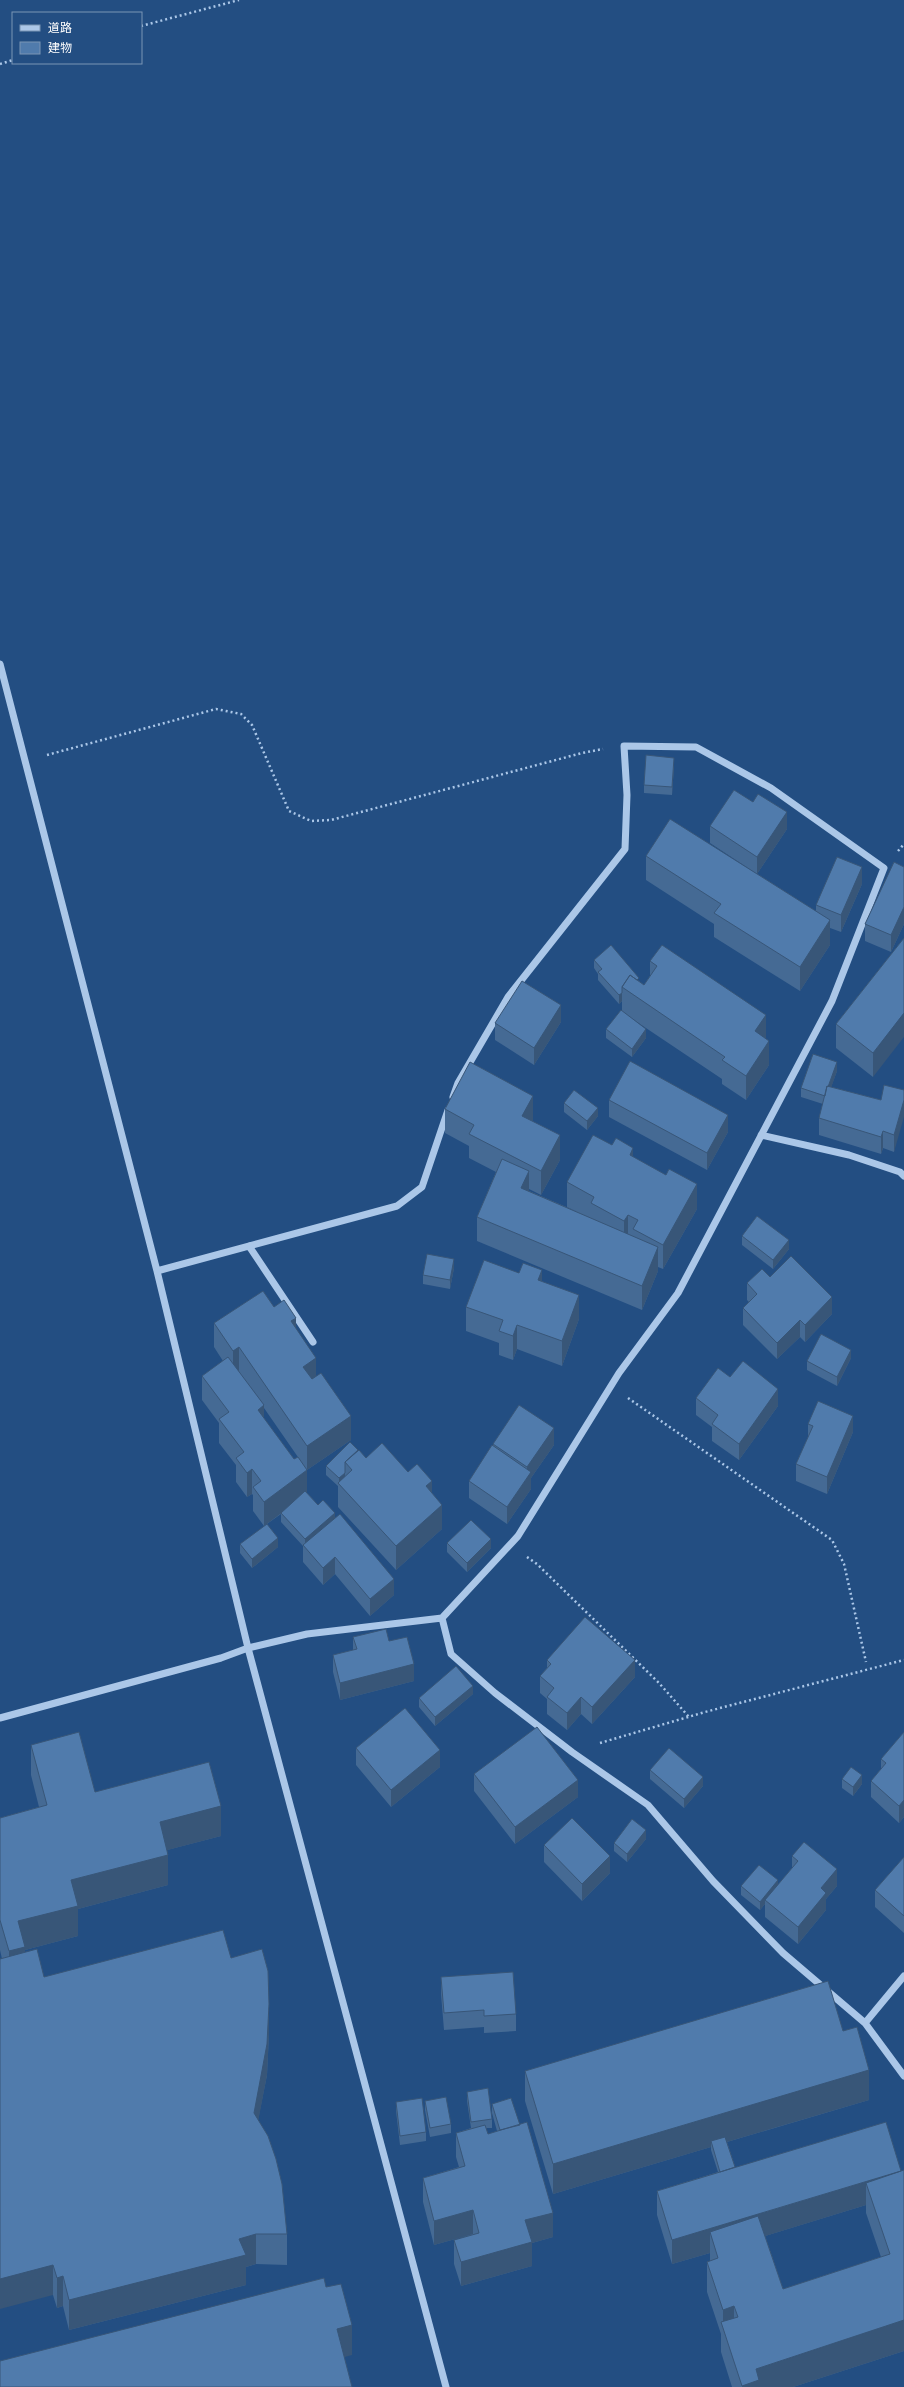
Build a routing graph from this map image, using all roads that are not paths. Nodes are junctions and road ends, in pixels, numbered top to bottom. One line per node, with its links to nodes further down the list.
1 (0, 664): 5 (street)
2 (761, 1135): 3 (street); 4 (street); 7 (street)
3 (904, 1176)
4 (249, 1246): 5 (street); 6 (street)
5 (157, 1271): 8 (street)
6 (313, 1342)
7 (442, 1618): 8 (street); 11 (street)
8 (248, 1648): 9 (street); 13 (street)
9 (0, 1718)
10 (904, 1976): 11 (street)
11 (865, 2023): 12 (street)
12 (904, 2076)
13 (446, 2387)

